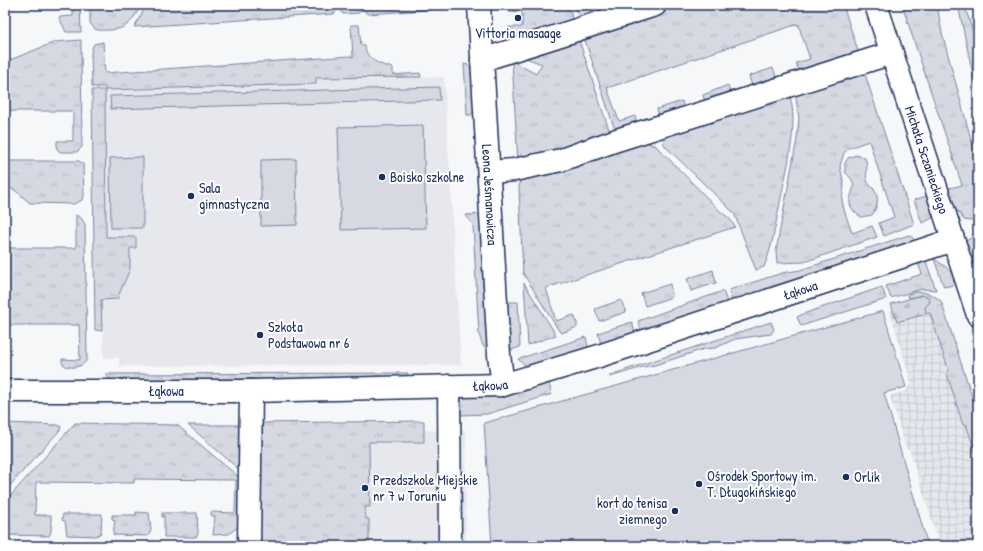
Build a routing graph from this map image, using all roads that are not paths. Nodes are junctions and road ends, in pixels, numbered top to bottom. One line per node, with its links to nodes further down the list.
1 (479, 5): 5 (street, Leona Jeśmanowicza)
2 (655, 5): 5 (street)
3 (876, 5): 4 (street, Michała Sczanieckiego)
4 (892, 53): 6 (street); 7 (street, Michała Sczanieckiego)
5 (482, 60): 6 (street, Leona Jeśmanowicza)
6 (489, 172): 9 (street, Leona Jeśmanowicza)
7 (953, 240): 8 (street, Michała Sczanieckiego); 9 (street, Łąkowa)
8 (978, 315)
9 (503, 385): 10 (street, Łąkowa)
10 (449, 386): 12 (street, Łąkowa); 14 (street)
11 (5, 391): 12 (street, Łąkowa)
12 (250, 391): 13 (street)
13 (249, 546)
14 (450, 546)

